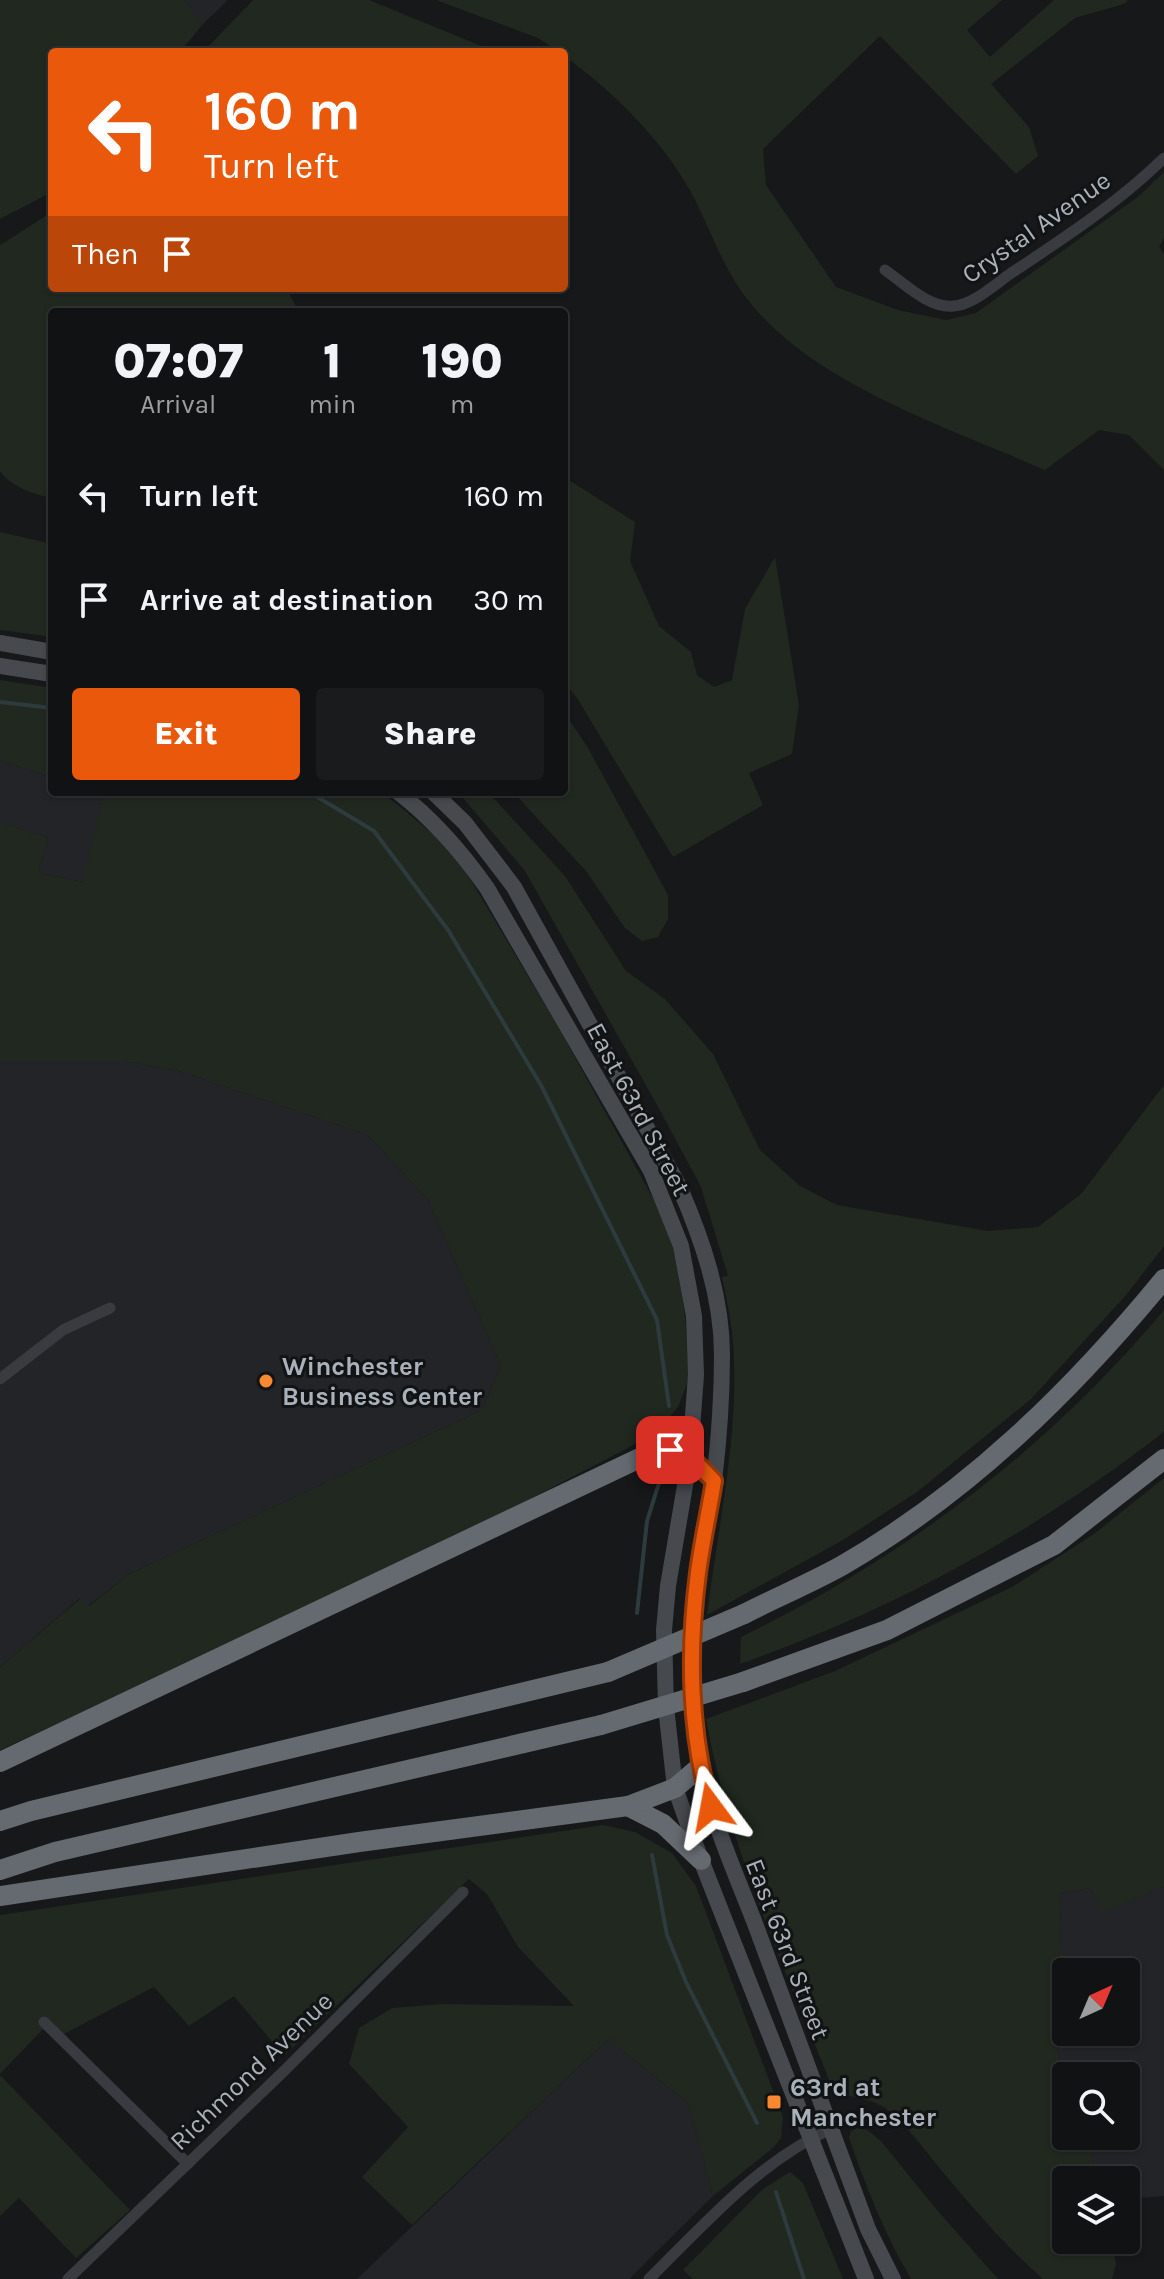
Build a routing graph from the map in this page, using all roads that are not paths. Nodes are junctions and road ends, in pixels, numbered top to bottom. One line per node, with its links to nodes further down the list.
1 (1164, 158): 2 (street, Crystal Avenue)
2 (885, 270)
3 (0, 643): 4 (main road)
4 (48, 651)
5 (0, 666): 6 (main road)
6 (48, 673)
7 (403, 796): 12 (main road, East 63rd Street)
8 (437, 796): 14 (main road, East 63rd Street)
9 (1164, 1279): 19 (highway, bridge)
10 (110, 1308): 11 (street)
11 (0, 1379)
12 (690, 1456): 14 (highway); 15 (highway); 17 (main road, East 63rd Street)
13 (1164, 1459): 21 (highway, bridge)
14 (714, 1481): 16 (main road, East 63rd Street)
15 (0, 1762)
16 (701, 1766): 17 (highway); 25 (main road, East 63rd Street)
17 (675, 1788): 18 (highway); 20 (main road, East 63rd Street)
18 (628, 1806): 20 (highway); 23 (highway)
19 (0, 1821)
20 (701, 1860): 26 (main road, East 63rd Street)
21 (0, 1870)
22 (463, 1892): 27 (street, Richmond Avenue)
23 (0, 1896)
24 (44, 2022): 27 (street)
25 (831, 2129): 26 (street); 31 (main road, East 63rd Street)
26 (809, 2139): 29 (street); 30 (main road, East 63rd Street)
27 (188, 2164): 28 (street, Richmond Avenue)
28 (68, 2279)
29 (649, 2279)
30 (866, 2279)
31 (893, 2279)

